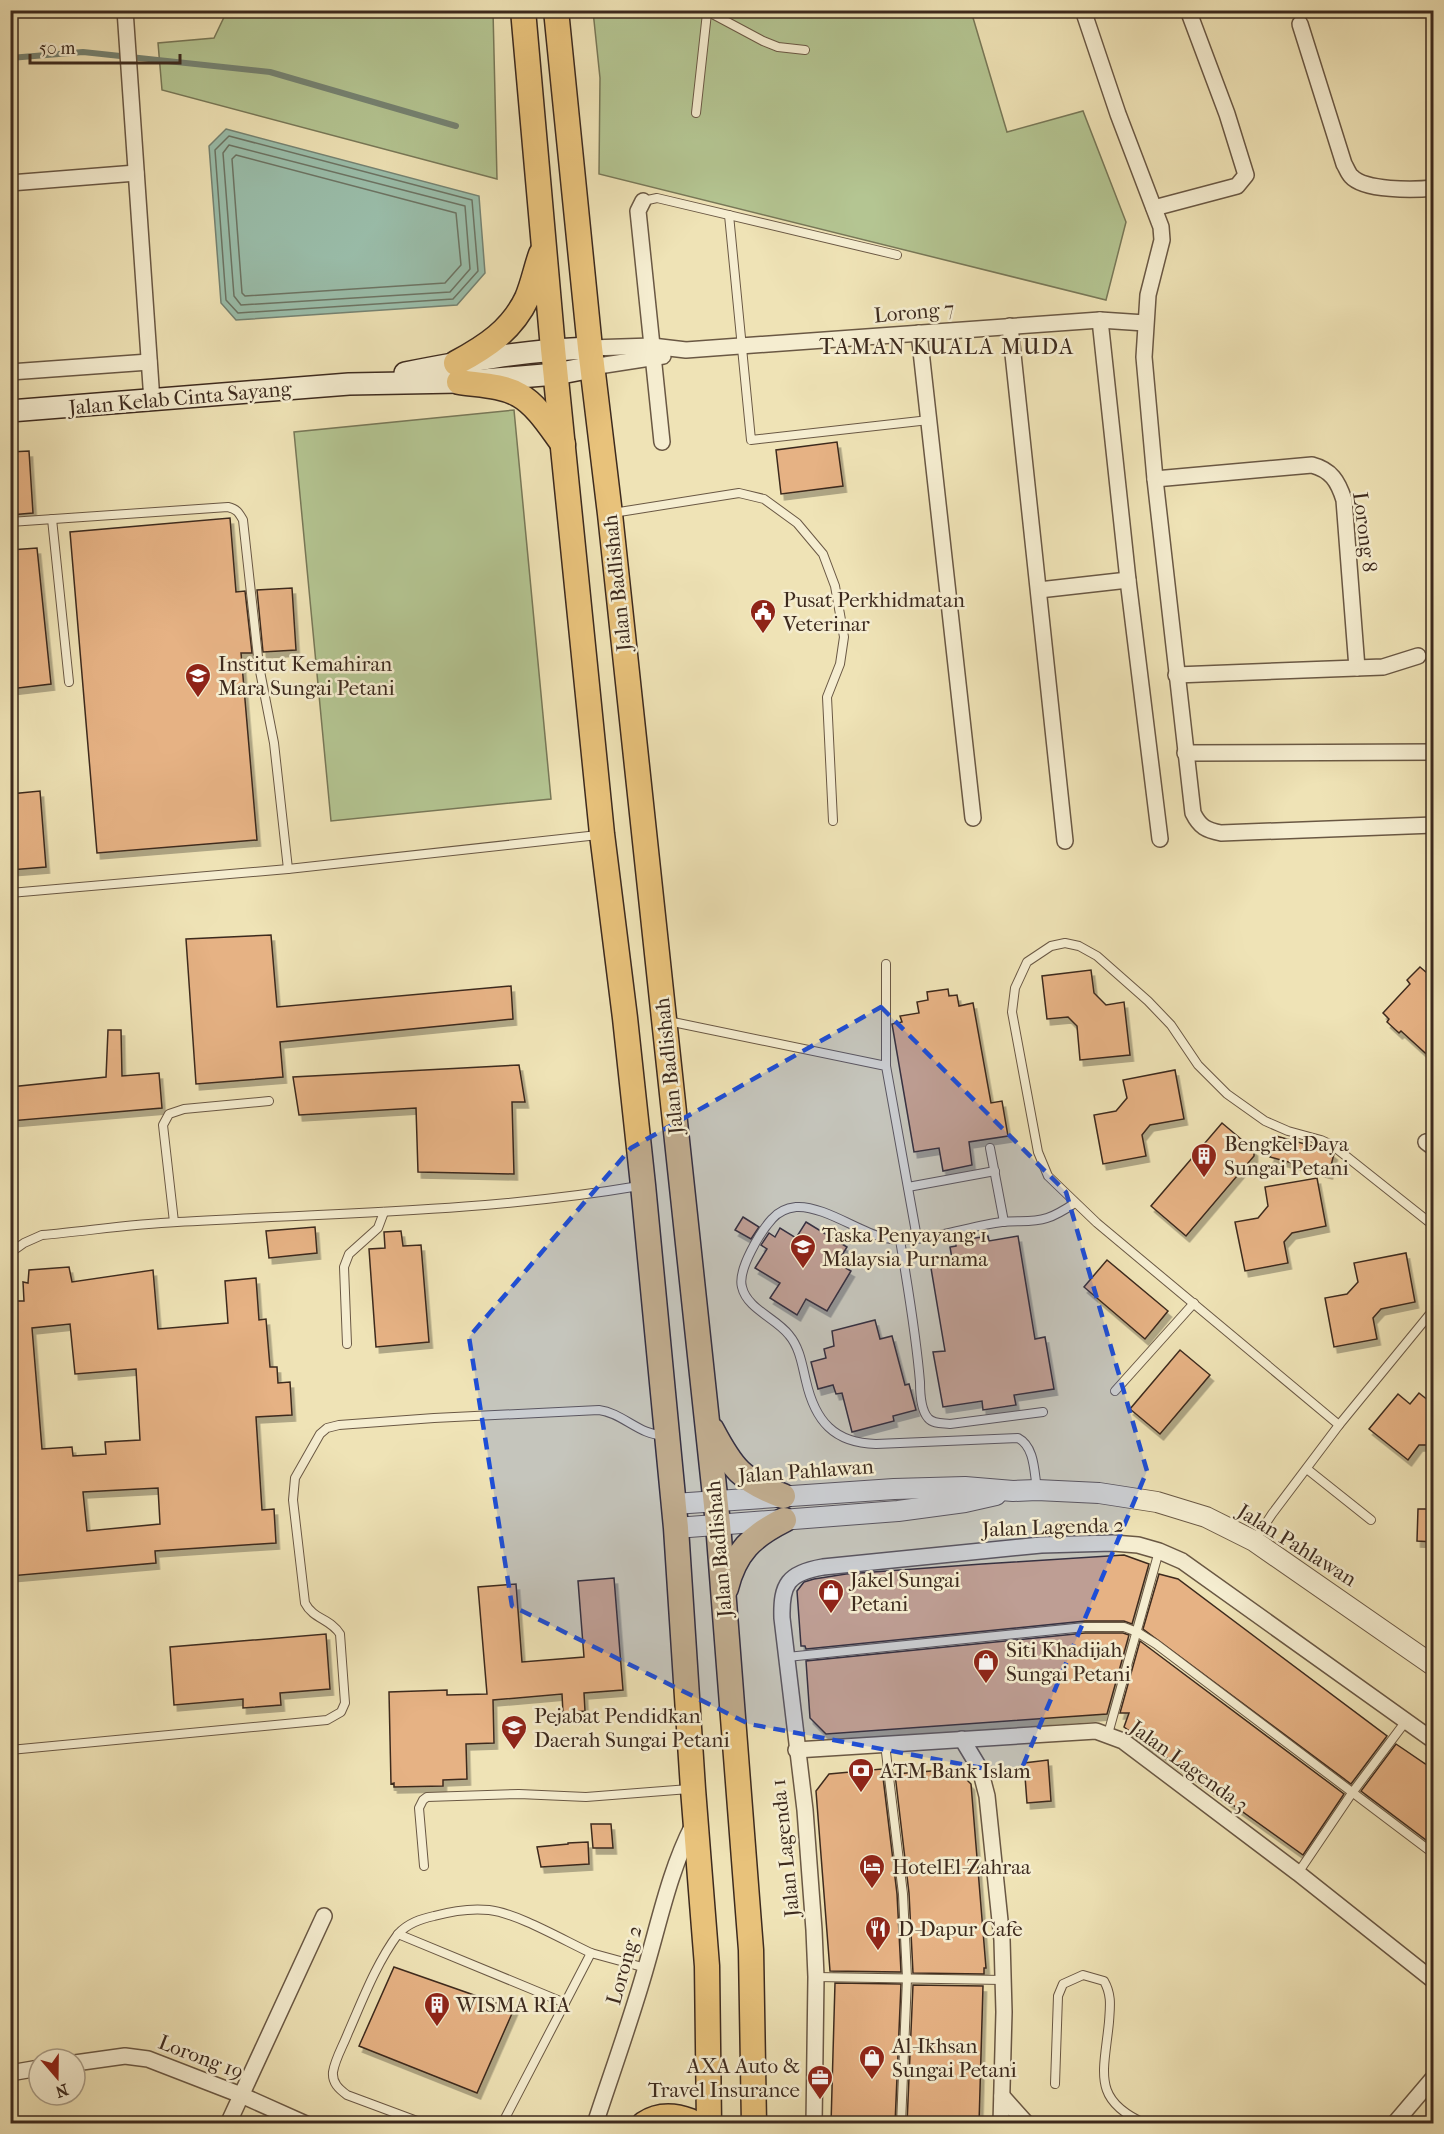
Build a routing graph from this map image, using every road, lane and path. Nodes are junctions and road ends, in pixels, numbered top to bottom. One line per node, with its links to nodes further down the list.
1 (125, 10): 10 (street)
2 (523, 10): 16 (main road, Jalan Badlishah)
3 (556, 10): 25 (main road, Jalan Badlishah)
4 (1083, 10): 14 (street)
5 (1188, 10): 14 (street)
6 (706, 12): 8 (lane); 9 (lane)
7 (1300, 24): 12 (street)
8 (804, 50)
9 (696, 113)
10 (136, 173): 11 (street); 26 (street)
11 (10, 183)
12 (1434, 188)
13 (643, 201): 15 (lane); 24 (street)
14 (1154, 208): 19 (street)
15 (729, 215): 17 (lane); 22 (lane)
16 (544, 244): 23 (main road, Jalan Badlishah); 28 (main road)
17 (897, 255)
18 (1100, 320): 19 (street, Lorong 7); 20 (street, Lorong 7); 39 (street)
19 (1145, 323): 35 (street)
20 (1010, 326): 21 (street, Lorong 7); 40 (street)
21 (919, 333): 22 (street, Lorong 7); 32 (street)
22 (743, 346): 24 (street, Lorong 7); 32 (lane)
23 (553, 350): 25 (main road, Jalan Kelab Cinta Sayang); 28 (main road, Jalan Kelab Cinta Sayang); 29 (main road, Jalan Badlishah)
24 (653, 352): 25 (street, Lorong 7); 33 (street)
25 (591, 357): 29 (main road, Jalan Kelab Cinta Sayang); 36 (main road, Jalan Badlishah)
26 (149, 362): 27 (street); 30 (street)
27 (10, 372)
28 (458, 372): 29 (main road, Jalan Kelab Cinta Sayang); 30 (main road, Jalan Kelab Cinta Sayang); 34 (main road)
29 (556, 374): 34 (main road, Jalan Badlishah)
30 (152, 401): 31 (main road, Jalan Kelab Cinta Sayang)
31 (10, 411)
32 (929, 420): 47 (street)
33 (662, 442)
34 (563, 444): 50 (main road, Jalan Badlishah)
35 (1155, 479): 42 (street, Lorong 8); 43 (street)
36 (610, 514): 48 (lane); 56 (main road, Jalan Badlishah)
37 (52, 519): 38 (lane); 44 (lane); 53 (lane)
38 (10, 522)
39 (1128, 580): 40 (street); 51 (street)
40 (1039, 590): 52 (street)
41 (1418, 656): 42 (street)
42 (1357, 668): 43 (street)
43 (1176, 675): 46 (street)
44 (69, 682)
45 (1434, 752): 46 (street)
46 (1185, 753): 49 (street)
47 (973, 818)
48 (833, 821)
49 (1434, 825)
50 (602, 834): 53 (lane); 61 (main road, Jalan Badlishah)
51 (1160, 839)
52 (1065, 841)
53 (288, 869): 54 (lane)
54 (10, 893)
55 (886, 964): 57 (lane)
56 (664, 1020): 57 (lane); 76 (main road, Jalan Badlishah)
57 (886, 1066): 62 (lane)
58 (269, 1101): 65 (lane)
59 (990, 1148): 60 (lane)
60 (994, 1171): 62 (lane); 66 (lane)
61 (643, 1185): 64 (lane); 78 (main road, Jalan Badlishah)
62 (908, 1187): 68 (lane)
63 (1075, 1203): 66 (lane); 67 (lane); 71 (lane)
64 (384, 1212): 65 (lane); 73 (lane)
65 (174, 1222): 70 (lane)
66 (1004, 1222): 68 (lane)
67 (1434, 1226)
68 (917, 1238): 69 (lane)
69 (900, 1240): 75 (lane); 80 (lane)
70 (10, 1253)
71 (1194, 1304): 74 (lane); 77 (lane)
72 (1434, 1309): 77 (lane)
73 (346, 1344)
74 (1115, 1391)
75 (1043, 1412)
76 (707, 1420): 82 (main road); 83 (main road, Jalan Badlishah)
77 (1339, 1425): 79 (lane)
78 (668, 1434): 81 (main road, Jalan Badlishah); 98 (lane)
79 (1307, 1469): 84 (lane); 86 (lane)
80 (1037, 1490): 82 (street, Jalan Pahlawan); 86 (street, Jalan Pahlawan)
81 (674, 1504): 83 (street, Jalan Pahlawan); 85 (main road, Jalan Badlishah)
82 (783, 1508): 83 (street, Jalan Pahlawan); 89 (main road)
83 (717, 1513): 85 (street, Jalan Pahlawan); 89 (main road, Jalan Badlishah)
84 (1371, 1520)
85 (676, 1528): 100 (main road, Jalan Badlishah)
86 (1254, 1541): 92 (street, Jalan Pahlawan)
87 (1159, 1551): 88 (street, Jalan Lagenda 2); 90 (lane); 93 (street, Jalan Lagenda 2)
88 (795, 1575): 91 (street, Jalan Lagenda 1)
89 (724, 1598): 130 (main road, Jalan Badlishah)
90 (1137, 1632): 91 (lane); 94 (lane); 101 (lane)
91 (787, 1657): 99 (street, Jalan Lagenda 1)
92 (1434, 1666)
93 (1406, 1721): 96 (street, Jalan Lagenda 2); 101 (lane)
94 (1108, 1734): 95 (street, Jalan Lagenda 3); 105 (street, Jalan Lagenda 3)
95 (962, 1739): 97 (street, Jalan Lagenda 3); 112 (street)
96 (1434, 1741)
97 (885, 1744): 99 (street, Jalan Lagenda 3); 111 (lane)
98 (10, 1750)
99 (796, 1750): 110 (street, Jalan Lagenda 1)
100 (693, 1789): 102 (main road, Jalan Badlishah); 104 (lane)
101 (1352, 1793): 103 (lane); 105 (lane)
102 (696, 1820): 109 (street, Lorong 2); 129 (main road, Jalan Badlishah)
103 (1434, 1854)
104 (424, 1866)
105 (1298, 1873): 113 (street, Jalan Lagenda 3)
106 (324, 1916): 120 (street)
107 (398, 1934): 108 (lane); 114 (lane); 124 (lane)
108 (591, 1953): 109 (lane); 114 (lane)
109 (646, 1968): 126 (street, Lorong 2)
110 (816, 1977): 111 (lane); 131 (street, Jalan Lagenda 1)
111 (908, 1978): 112 (lane); 132 (lane)
112 (1003, 1980): 121 (street)
113 (1434, 1981)
114 (565, 2003): 125 (lane)
115 (87, 2061): 120 (street, Lorong 19)
116 (27, 2070): 117 (street)
117 (10, 2073)
118 (1434, 2077): 136 (street)
119 (1054, 2084): 135 (lane)
120 (242, 2095): 122 (street); 123 (street, Lorong 19)
121 (1002, 2096): 133 (street); 134 (street)
122 (228, 2124)
123 (306, 2124)
124 (425, 2124)
125 (502, 2124)
126 (595, 2124)
127 (644, 2124): 128 (main road)
128 (691, 2124)
129 (709, 2124)
130 (754, 2124)
131 (814, 2124)
132 (901, 2124)
133 (1001, 2124)
134 (1027, 2124)
135 (1146, 2124)
136 (1394, 2124)

